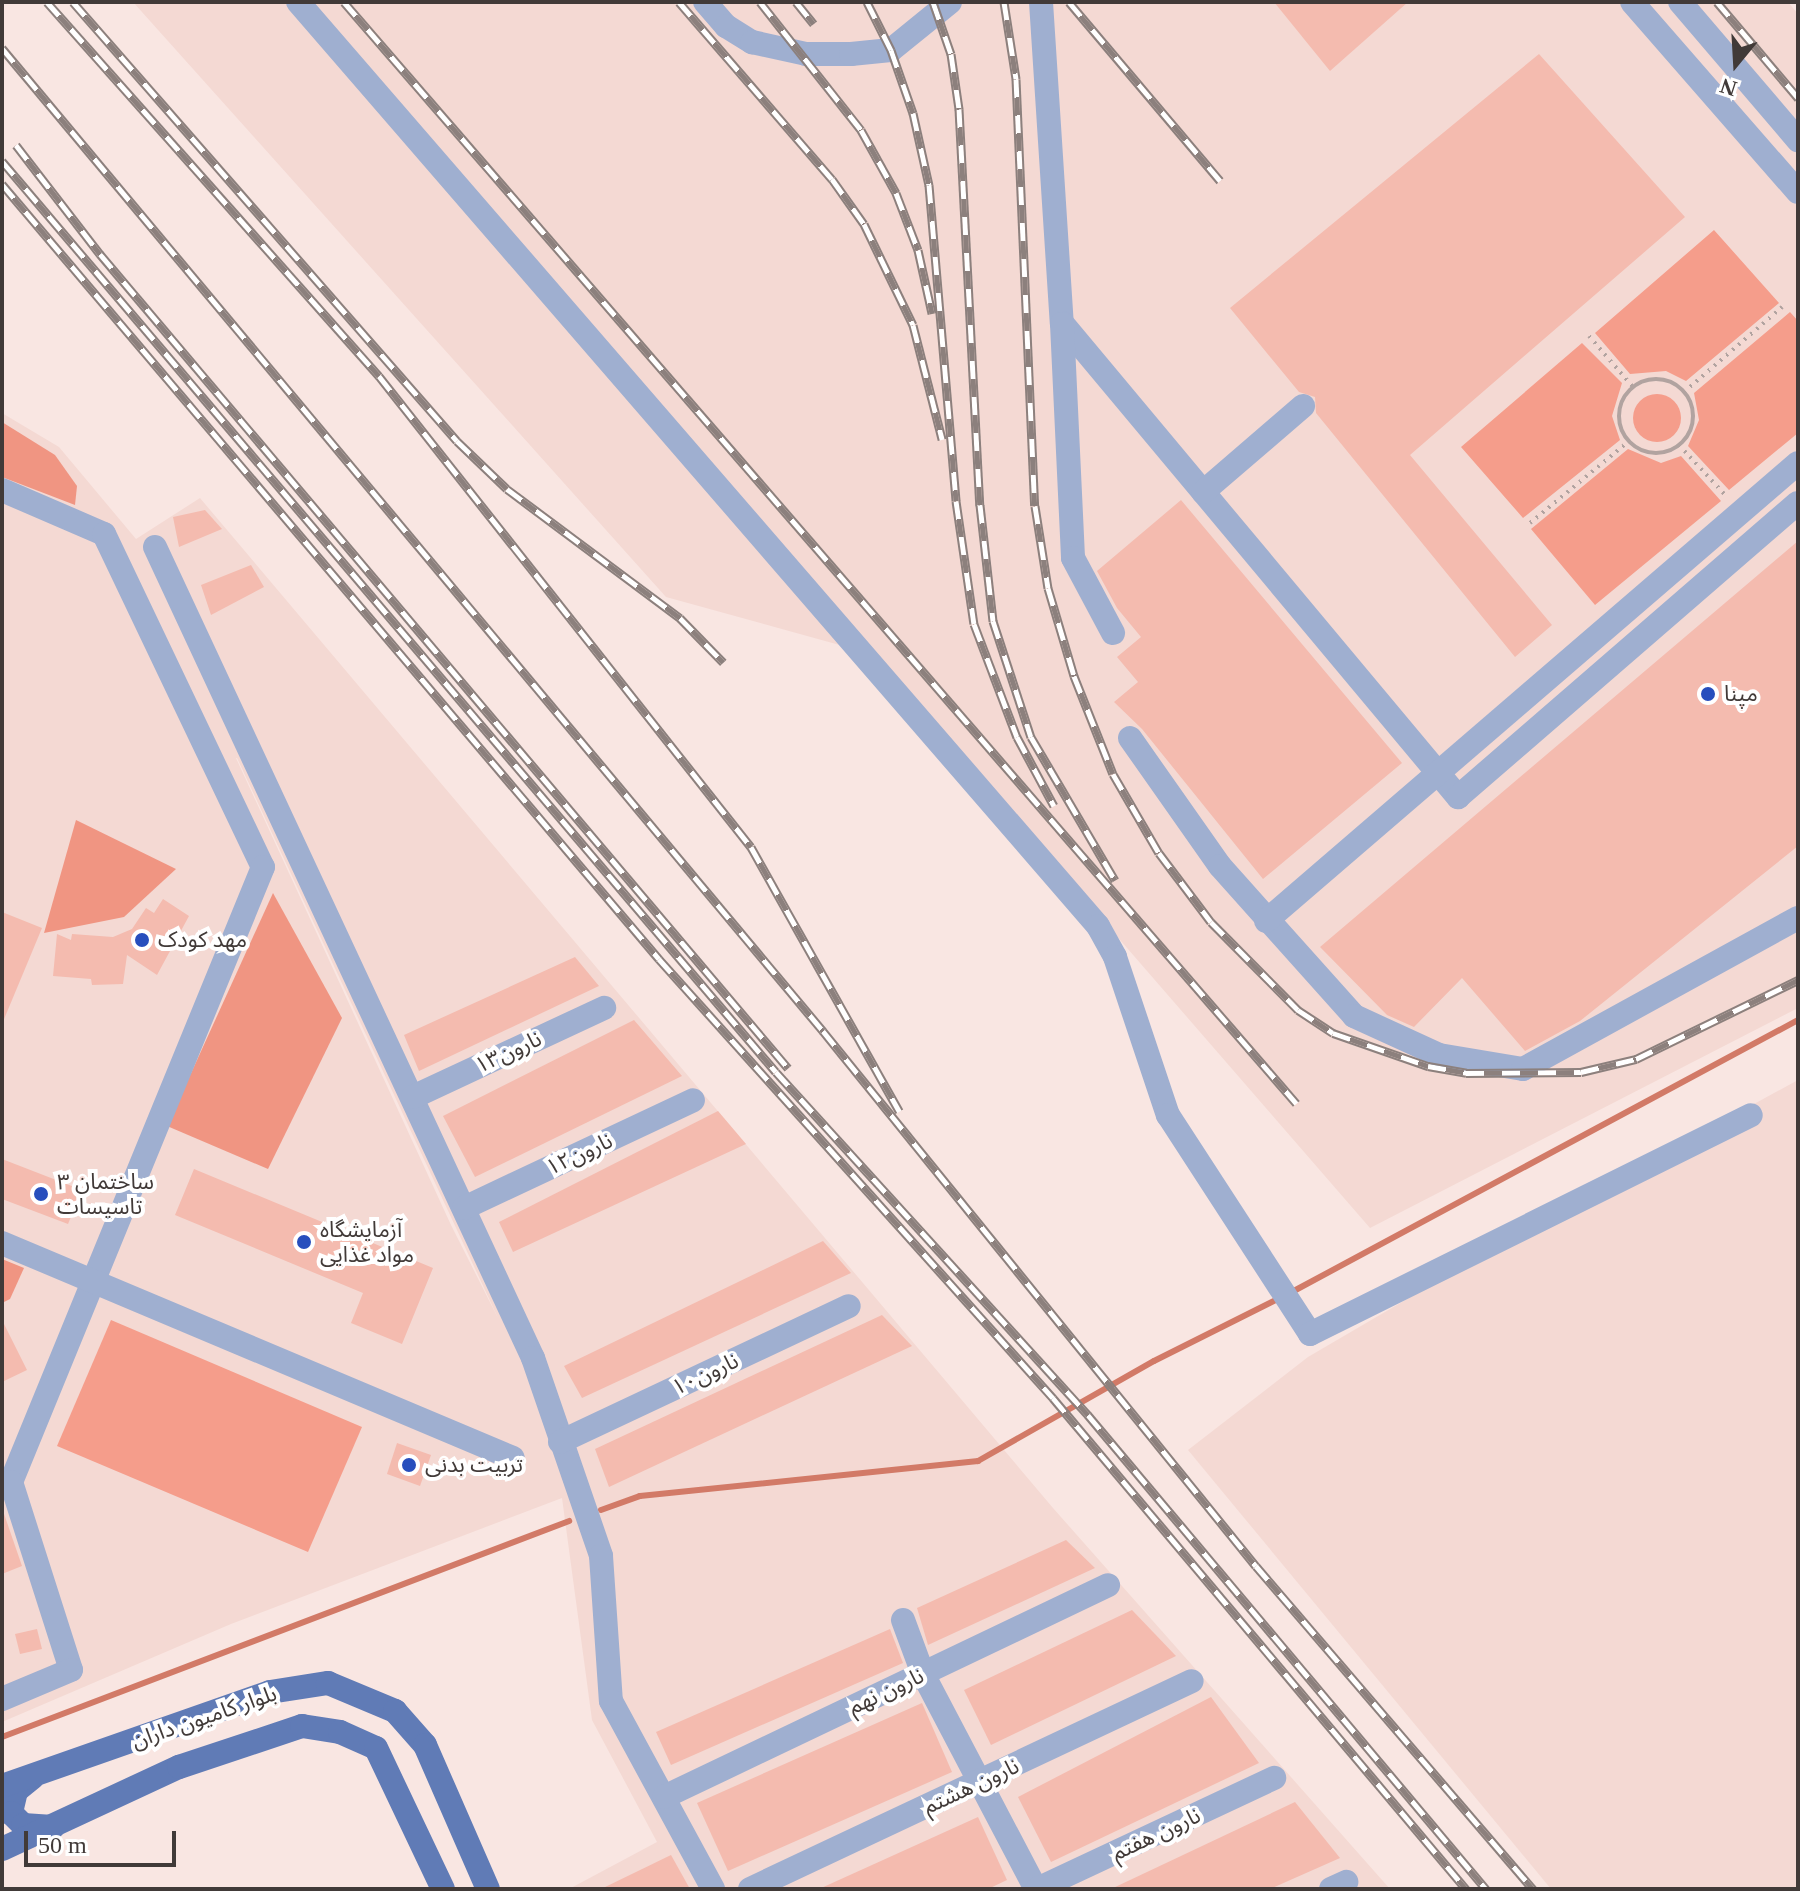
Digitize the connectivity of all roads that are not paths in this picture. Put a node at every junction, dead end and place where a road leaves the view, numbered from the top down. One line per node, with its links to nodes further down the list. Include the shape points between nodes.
1 (298, 2): 25 (street, via 1098,926 1115,957 1168,1115 1310,1334)
2 (705, 2): 3 (street, via 726,26 752,42 806,54 851,54 891,50)
3 (950, 2)
4 (1041, 2): 10 (street)
5 (1632, 2): 8 (street)
6 (1680, 2): 7 (street)
7 (1798, 140): 8 (street)
8 (1772, 162): 9 (street)
9 (1798, 192)
10 (1062, 324): 14 (street); 17 (street, via 1073,558)
11 (1303, 406): 14 (street)
12 (1798, 463): 19 (street)
13 (2, 490): 28 (street, via 104,534 263,867)
14 (1203, 492): 19 (street)
15 (1798, 503): 19 (street, via 1458,797)
16 (155, 547): 23 (street)
17 (1113, 633)
18 (1130, 738): 21 (street, via 1220,866)
19 (1438, 773): 21 (street)
20 (1798, 918): 21 (street, via 1523,1069 1439,1055 1354,1016)
21 (1266, 921)
22 (604, 1008): 23 (street, نارون۱۳)
23 (413, 1097): 26 (street)
24 (693, 1100): 26 (street, نارون۱۲)
25 (1751, 1115)
26 (464, 1208): 30 (street, via 533,1358)
27 (2, 1243): 28 (street)
28 (93, 1281): 31 (street); 36 (street, via 11,1482 71,1670)
29 (849, 1306): 30 (street, نارون۱۰)
30 (560, 1442): 41 (street, via 601,1556 611,1701)
31 (513, 1458)
32 (1108, 1585): 34 (street, نارون نهم)
33 (903, 1620): 34 (street)
34 (923, 1674): 39 (street); 41 (street, نارون نهم)
35 (1192, 1681): 39 (street, نارون هشتم)
36 (2, 1699)
37 (34, 1776): 40 (main road, بلوار کامیون داران); 42 (main road, via 16,1791 11,1813 23,1825); 45 (main road, بلوار کامیون داران, via 270,1692 328,1683 395,1711 425,1745)
38 (1274, 1778): 48 (street, نارون هفتم)
39 (980, 1782): 47 (street, نارون هشتم); 48 (street)
40 (2, 1786)
41 (664, 1797): 46 (street)
42 (59, 1827): 43 (main road, بلوار کامیون داران); 44 (main road, بلوار کامیون داران, via 179,1767 302,1726 340,1732 376,1748)
43 (2, 1849)
44 (443, 1889)
45 (488, 1889)
46 (713, 1889)
47 (750, 1889)
48 (1036, 1889)

